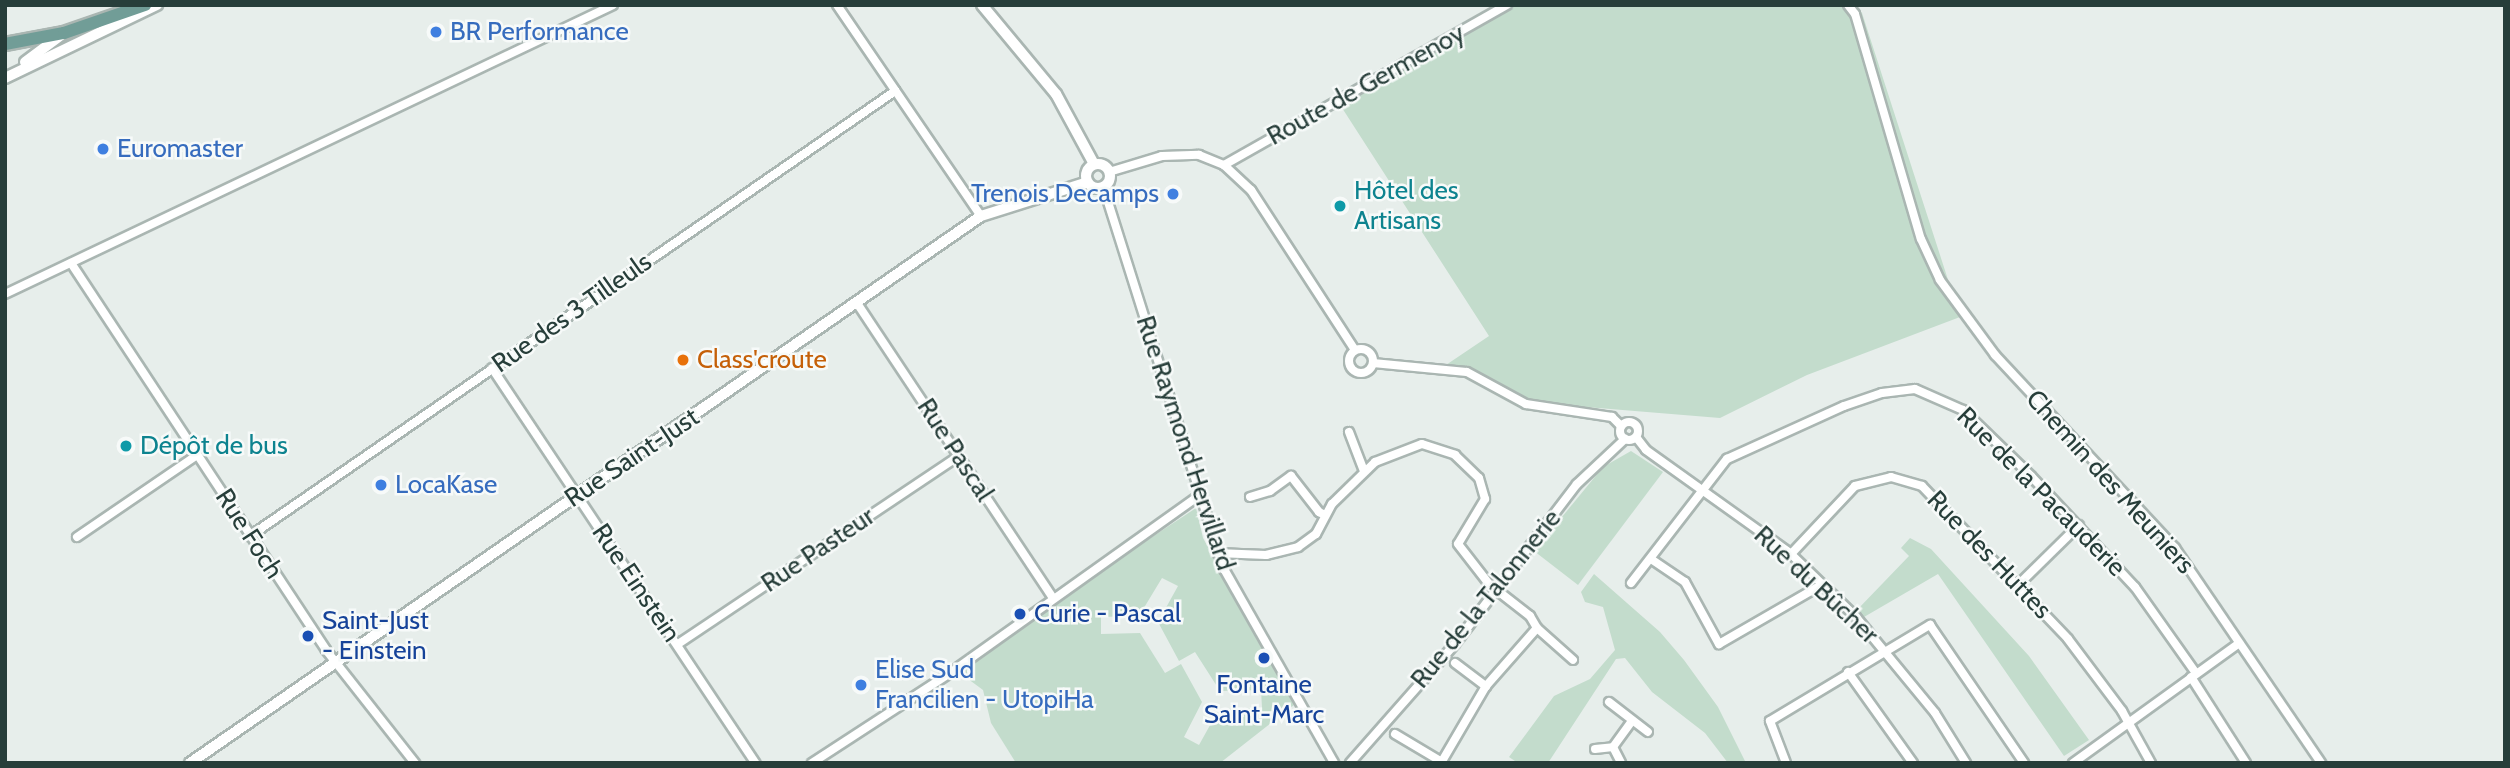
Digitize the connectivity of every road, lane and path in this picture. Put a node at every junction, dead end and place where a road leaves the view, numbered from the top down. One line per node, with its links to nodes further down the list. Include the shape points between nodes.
1 (145, 5): 8 (main road)
2 (157, 5): 10 (main road)
3 (613, 5): 18 (street)
4 (837, 5): 11 (street)
5 (982, 5): 12 (street, via 1056,94)
6 (1507, 5): 13 (street, Route de Germenoy)
7 (1848, 5): 49 (street, Chemin des Meuniers, via 1855,14 1921,239 1940,280 1994,355 2175,548)
8 (64, 33): 9 (main road); 10 (main road, via 41,54)
9 (5, 44)
10 (5, 75)
11 (895, 91): 17 (street); 23 (street, Rue des 3 Tilleuls)
12 (1094, 164): 14 (street, via 1102,164); 15 (street, via 1087,172)
13 (1224, 165): 14 (street, via 1199,155 1162,156); 21 (street, via 1251,190)
14 (1109, 172): 16 (street)
15 (1088, 181): 16 (street); 17 (street, Rue Saint-Just)
16 (1104, 186): 33 (street, Rue Raymond Hervillard)
17 (981, 216): 20 (street, Rue Saint-Just)
18 (71, 263): 19 (street); 28 (street, Rue Foch)
19 (5, 294)
20 (857, 303): 29 (street, Rue Pascal); 32 (street, Rue Saint-Just)
21 (1356, 350): 22 (street, via 1368,351); 22 (street, via 1349,361 1353,369 1364,372)
22 (1373, 363): 24 (street, via 1468,372 1526,404 1612,417)
23 (492, 368): 32 (street, Rue Einstein); 37 (street, Rue des 3 Tilleuls)
24 (1621, 426): 26 (street, Rue du Bûcher, via 1634,423); 27 (street)
25 (1349, 432): 30 (street)
26 (1636, 437): 27 (street); 31 (street, Rue du Bûcher, via 1646,450)
27 (1625, 439): 45 (street, Rue de la Talonnerie, via 1577,484)
28 (197, 455): 37 (street, Rue Foch); 38 (street)
29 (959, 456): 46 (street, Rue Pascal); 48 (street, Rue Pasteur)
30 (1364, 471): 35 (street); 45 (street, via 1385,457 1422,444 1455,455 1479,478 1485,499 1458,544)
31 (1700, 488): 36 (street, Rue de la Pacauderie, via 1727,459 1780,433 1882,393 1915,389 1963,410); 40 (street, Rue du Bûcher); 41 (street, Rue de la Pacauderie)
32 (577, 495): 48 (street, Rue Einstein); 52 (street, Rue Saint-Just)
33 (1198, 496): 39 (street, Rue Raymond Hervillard); 46 (street)
34 (1250, 497): 35 (street, via 1270,491 1291,475)
35 (1325, 514): 39 (street, via 1316,534 1298,547 1266,555)
36 (2079, 525): 44 (street); 55 (street, Rue de la Pacauderie, via 2135,587)
37 (250, 536): 52 (street, Rue Foch)
38 (77, 537)
39 (1217, 553): 69 (street, Rue Raymond Hervillard, via 1241,604)
40 (1791, 554): 43 (street, Rue du Bûcher); 44 (street, Rue des Huttes, via 1843,494 1872,479 1891,477 1909,480 1937,497)
41 (1651, 559): 42 (street, Rue de la Pacauderie); 43 (street, via 1685,582 1719,644)
42 (1631, 583)
43 (1823, 584): 50 (street, Rue du Bûcher)
44 (2020, 584): 59 (street, Rue des Huttes, via 2068,639)
45 (1496, 588): 47 (street, via 1530,616); 70 (street, Rue de la Talonnerie, via 1455,644)
46 (1053, 598): 68 (street)
47 (1537, 628): 51 (street); 56 (street)
48 (678, 644): 67 (street, Rue Einstein)
49 (2238, 644): 55 (street); 79 (street, Chemin des Meuniers)
50 (1886, 650): 54 (street); 74 (street, Rue du Bûcher, via 1935,713); 75 (street, via 1930,625)
51 (1573, 660)
52 (335, 663): 65 (street, Rue Saint-Just); 66 (street, Rue Foch)
53 (1455, 663): 56 (street)
54 (1848, 672): 72 (street, via 1770,720); 73 (street)
55 (2194, 675): 59 (street); 78 (street, Rue de la Pacauderie)
56 (1486, 685): 64 (street)
57 (1609, 702): 58 (street)
58 (1633, 721): 60 (street); 62 (street)
59 (2127, 722): 76 (street); 77 (street, Rue des Huttes)
60 (1648, 732)
61 (1395, 734): 64 (street)
62 (1613, 747): 63 (street); 71 (street)
63 (1595, 749)
64 (1442, 762)
65 (190, 763)
66 (415, 763)
67 (755, 763)
68 (812, 763)
69 (1334, 763)
70 (1350, 763)
71 (1621, 763)
72 (1786, 763)
73 (1913, 763)
74 (1966, 763)
75 (2024, 763)
76 (2070, 763)
77 (2151, 763)
78 (2246, 763)
79 (2321, 763)

